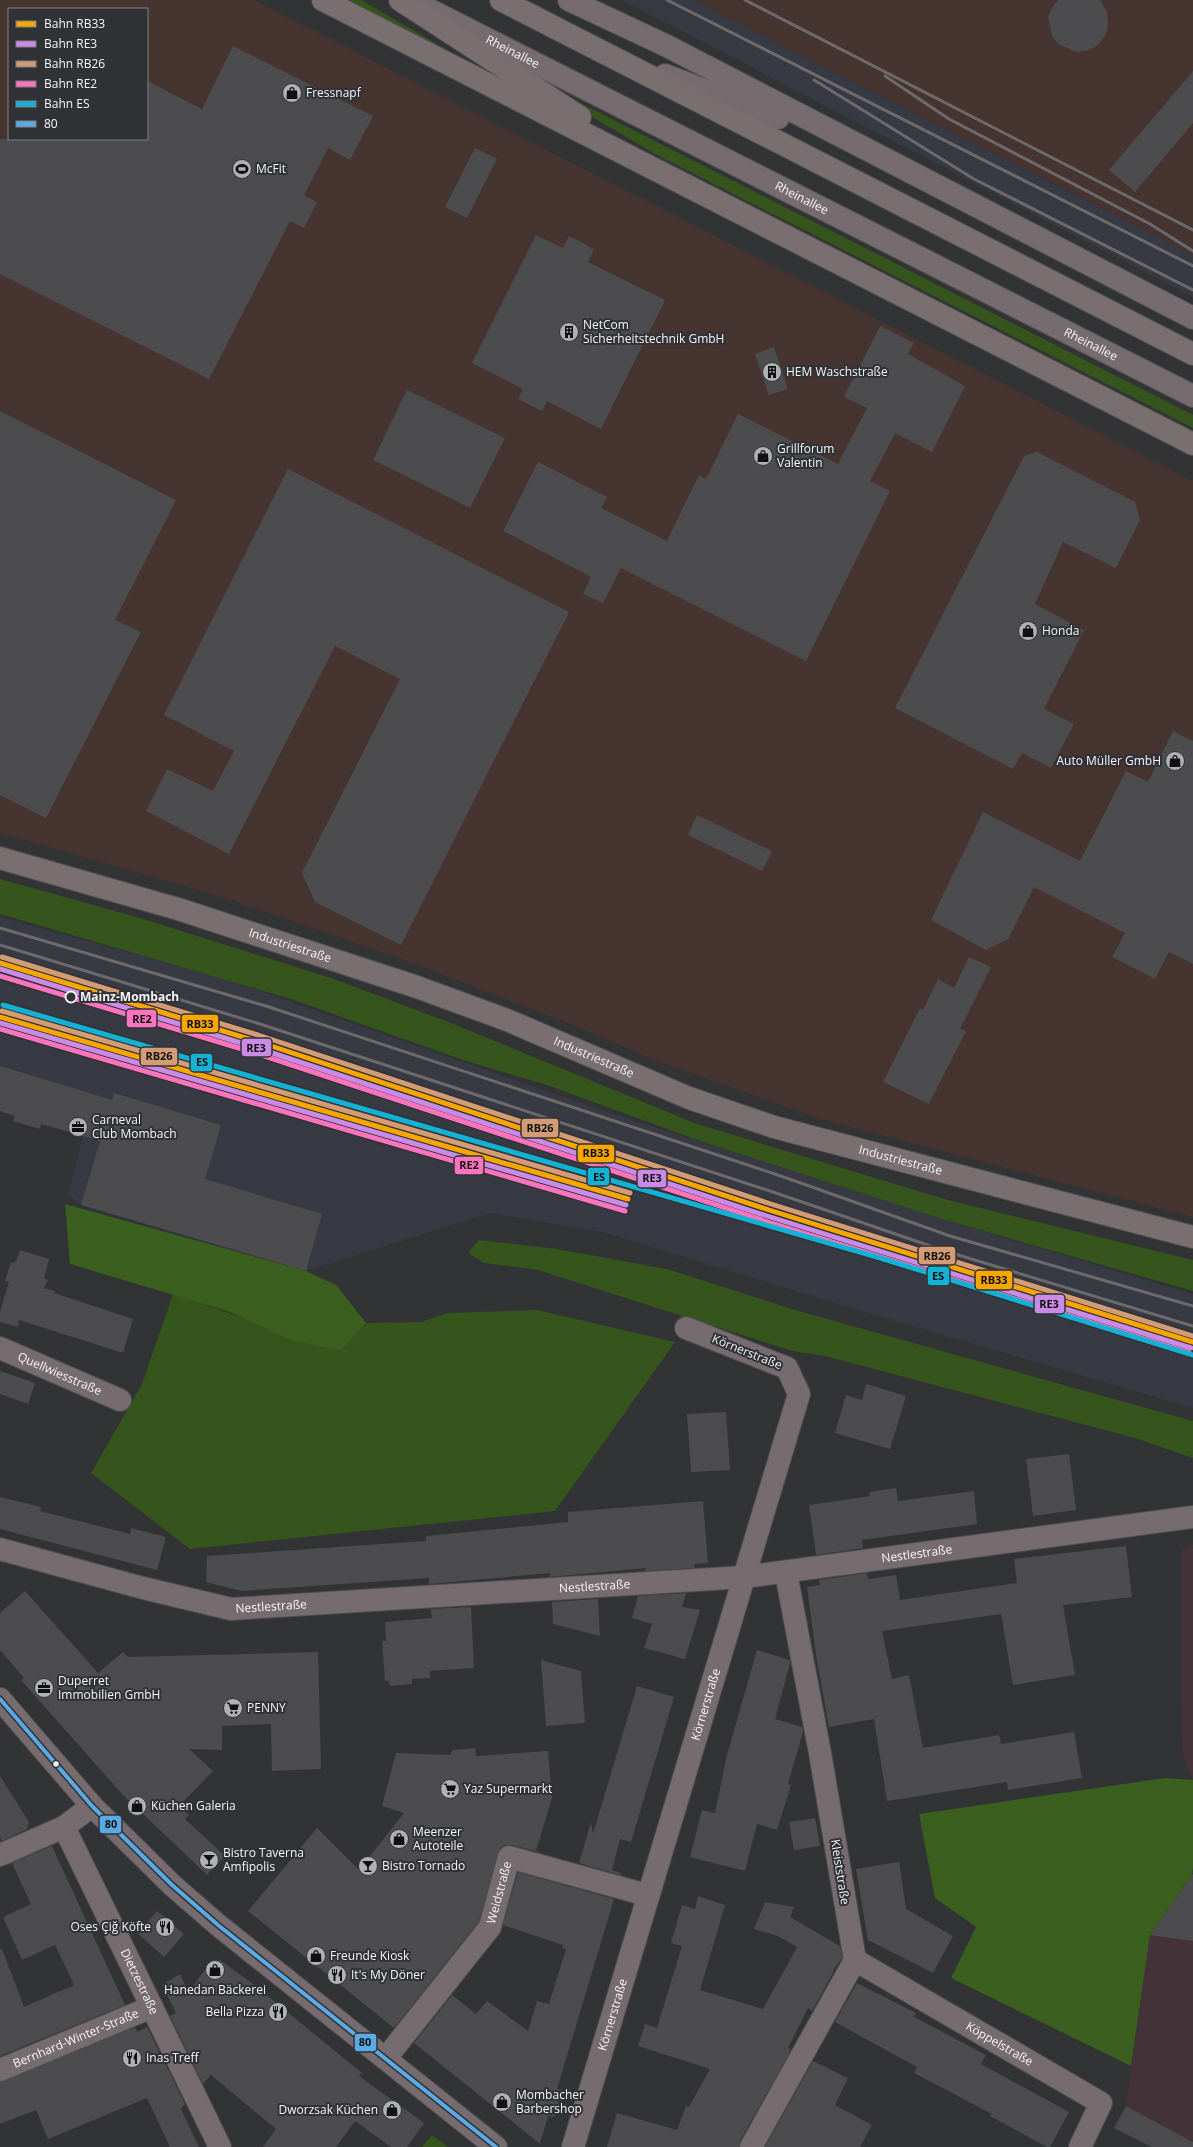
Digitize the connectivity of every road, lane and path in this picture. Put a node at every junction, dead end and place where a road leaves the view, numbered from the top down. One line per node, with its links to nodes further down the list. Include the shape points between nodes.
1 (323, 0): 8 (street, Rheinallee)
2 (400, 0): 8 (street, Rheinallee, via 598,129)
3 (411, 0): 11 (street, Rheinallee)
4 (501, 0): 6 (street)
5 (569, 0): 7 (street, via 665,45)
6 (598, 50): 7 (street); 10 (street)
7 (871, 153): 9 (street)
8 (726, 206): 12 (street, Rheinallee)
9 (1193, 318)
10 (1193, 354)
11 (1193, 396)
12 (1193, 444)
13 (0, 858): 14 (street, Industriestraße, via 178,909 417,987 507,1020 689,1098 774,1127)
14 (1193, 1237)
15 (686, 1328): 21 (street, Körnerstraße, via 786,1368 799,1394)
16 (0, 1348): 17 (street, Quellwiesstraße)
17 (120, 1400)
18 (1193, 1517): 20 (street, Nestlestraße)
19 (0, 1549): 21 (street, Nestlestraße, via 231,1609)
20 (786, 1573): 21 (street, Nestlestraße); 27 (street, Kleiststraße, via 820,1753)
21 (744, 1577): 26 (street, Körnerstraße)
22 (0, 1699): 23 (street)
23 (92, 1806): 24 (street); 29 (street, via 172,1885 218,1925)
24 (64, 1828): 25 (street); 28 (street, Dietzestraße)
25 (0, 1855)
26 (647, 1894): 29 (street, Weidstraße, via 509,1857 490,1927); 33 (street, Körnerstraße)
27 (854, 1960): 34 (street); 35 (street, Köppelstraße, via 1101,2103)
28 (152, 2007): 30 (street, Bernhard-Winter-Straße); 31 (street, Dietzestraße)
29 (386, 2058): 32 (street)
30 (0, 2070)
31 (220, 2147)
32 (496, 2147)
33 (573, 2147)
34 (751, 2147)
35 (1080, 2147)

